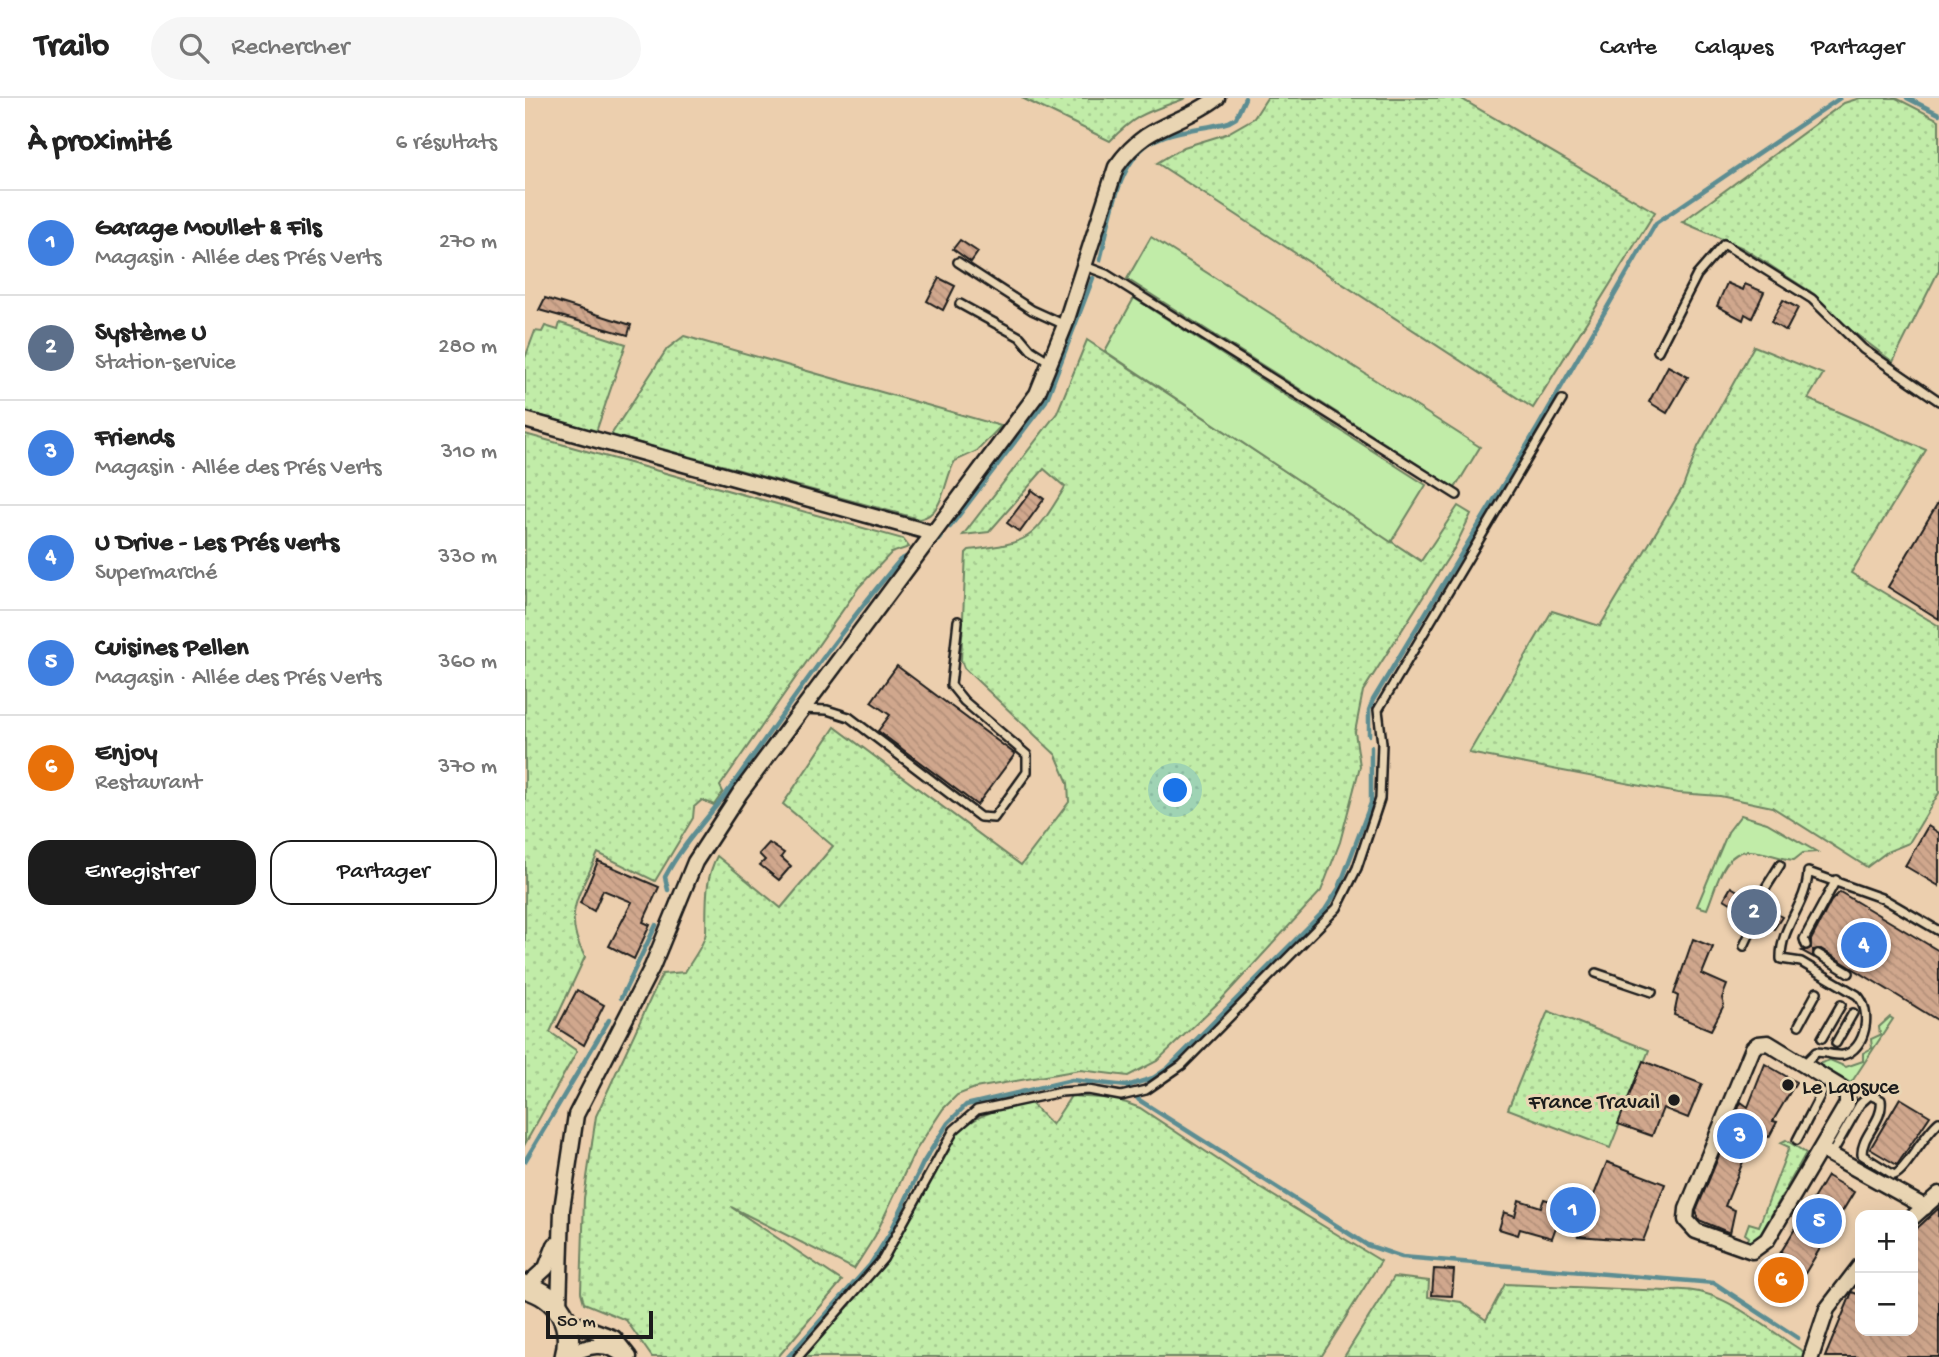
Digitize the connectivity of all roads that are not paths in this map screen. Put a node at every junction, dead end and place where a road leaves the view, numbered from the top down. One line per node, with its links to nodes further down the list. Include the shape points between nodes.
1 (1217, 98): 3 (street, via 1153,129 1128,149 1108,187)
2 (958, 262): 5 (lane, via 1032,310)
3 (1085, 265): 5 (street); 11 (lane)
4 (960, 304): 7 (lane, via 1020,337)
5 (1065, 325): 7 (street)
6 (1658, 351): 9 (lane, via 1697,275 1724,244 1812,299 1863,349)
7 (1050, 362): 12 (street, via 1037,394)
8 (1562, 400): 44 (lane, via 1378,710 1380,799 1357,868 1337,908 1182,1065 1146,1090 1121,1096 1088,1090 1061,1092 977,1110 954,1130 883,1259)
9 (1939, 401)
10 (525, 420): 12 (street)
11 (1457, 495)
12 (932, 533): 14 (street)
13 (958, 621): 14 (lane, via 951,685 1022,749 1028,761 1027,772 994,818 980,817 849,717)
14 (802, 709): 37 (street, via 695,862 652,967 576,1115)
15 (1780, 865): 19 (lane, via 1752,908 1751,933)
16 (1836, 880): 17 (lane, via 1884,899); 18 (lane); 30 (lane, via 1808,872 1808,890 1780,942 1781,958 1801,962 1857,995 1867,1014 1865,1030 1844,1055 1816,1052)
17 (1939, 931)
18 (1805, 945)
19 (1744, 946)
20 (1818, 954): 22 (lane)
21 (1596, 973): 23 (lane)
22 (1849, 973)
23 (1653, 992)
24 (1817, 992): 27 (lane)
25 (1841, 1005): 28 (lane)
26 (1853, 1013): 29 (lane)
27 (1799, 1024)
28 (1822, 1038)
29 (1836, 1043)
30 (1803, 1065): 34 (street, via 1847,1096); 34 (street, via 1769,1043 1752,1048 1686,1220 1696,1230 1736,1247 1760,1248)
31 (1822, 1092): 33 (lane)
32 (1939, 1122): 34 (lane, via 1894,1175 1862,1155 1882,1110 1881,1100 1870,1095)
33 (1797, 1140)
34 (1826, 1153): 36 (street)
35 (1939, 1194): 36 (street)
36 (1925, 1207): 38 (street)
37 (562, 1209): 40 (street, via 550,1262); 41 (street)
38 (1918, 1213)
39 (1855, 1273): 45 (street, via 1827,1309)
40 (525, 1287): 41 (main road, via 538,1291)
41 (563, 1314): 42 (main road, via 569,1332); 43 (street, via 614,1338)
42 (566, 1357): 43 (street, via 599,1345)
43 (627, 1357)
44 (798, 1357)
45 (1811, 1357)

